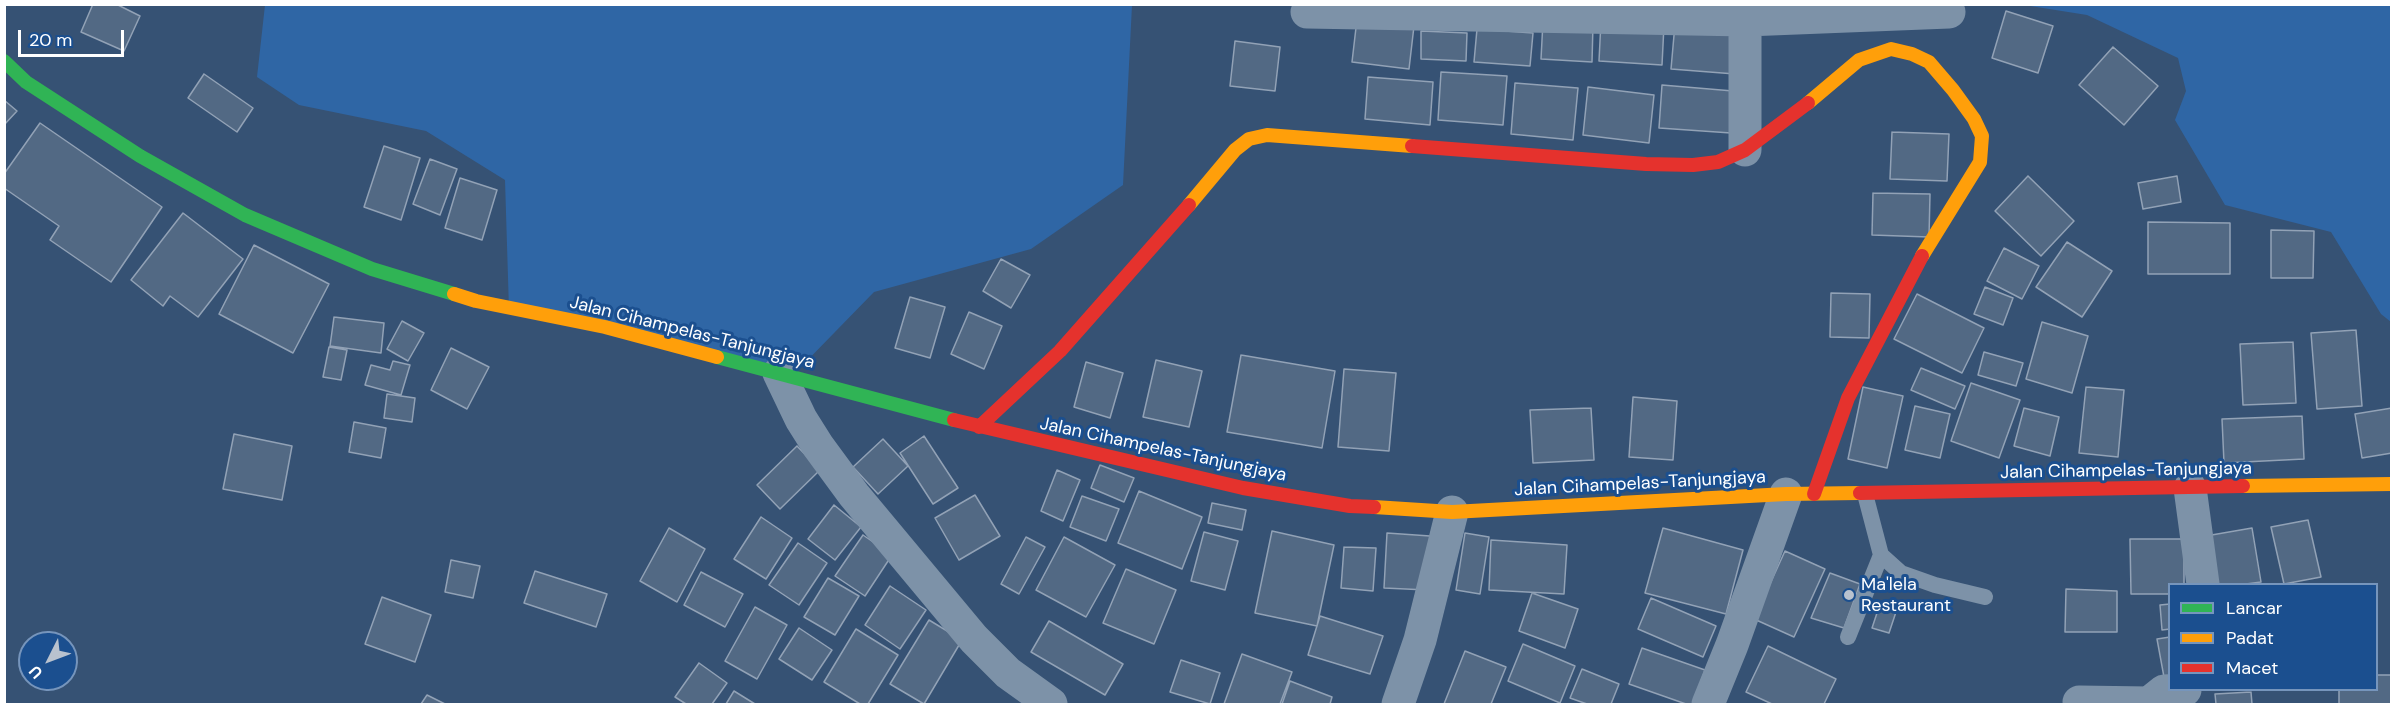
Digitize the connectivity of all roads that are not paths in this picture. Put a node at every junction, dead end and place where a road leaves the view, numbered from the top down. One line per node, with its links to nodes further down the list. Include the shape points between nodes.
1 (1307, 12): 2 (street)
2 (1745, 12): 3 (street); 5 (street)
3 (1949, 12)
4 (4, 61): 6 (main road, Jalan Cihampelas-Tanjungjaya, via 26,82 149,161 245,215 372,269 476,301 605,327)
5 (1745, 150): 7 (main road, via 1718,162 1647,164 1267,135 1249,139 1235,150 1060,351); 10 (main road, via 1859,60 1891,49 1929,62 1974,119 1982,136 1980,162 1913,270 1848,398 1827,453)
6 (779, 373): 7 (main road, Jalan Cihampelas-Tanjungjaya); 19 (street, via 806,428 854,495 974,639 1008,674)
7 (979, 427): 12 (main road, Jalan Cihampelas-Tanjungjaya, via 1243,488 1350,506)
8 (2391, 484): 9 (main road, Jalan Cihampelas-Tanjungjaya)
9 (2190, 488): 11 (main road, Jalan Cihampelas-Tanjungjaya); 14 (street)
10 (1800, 494): 11 (main road, Jalan Cihampelas-Tanjungjaya); 12 (main road, Jalan Cihampelas-Tanjungjaya); 21 (street)
11 (1866, 494): 13 (lane)
12 (1452, 512): 20 (street, via 1420,640)
13 (1881, 555): 15 (lane, via 1901,573); 16 (lane)
14 (2203, 583)
15 (1985, 597)
16 (1848, 637)
17 (2168, 690): 18 (street, via 2149,703)
18 (2079, 702)
19 (1051, 705)
20 (1398, 705)
21 (1708, 705)

